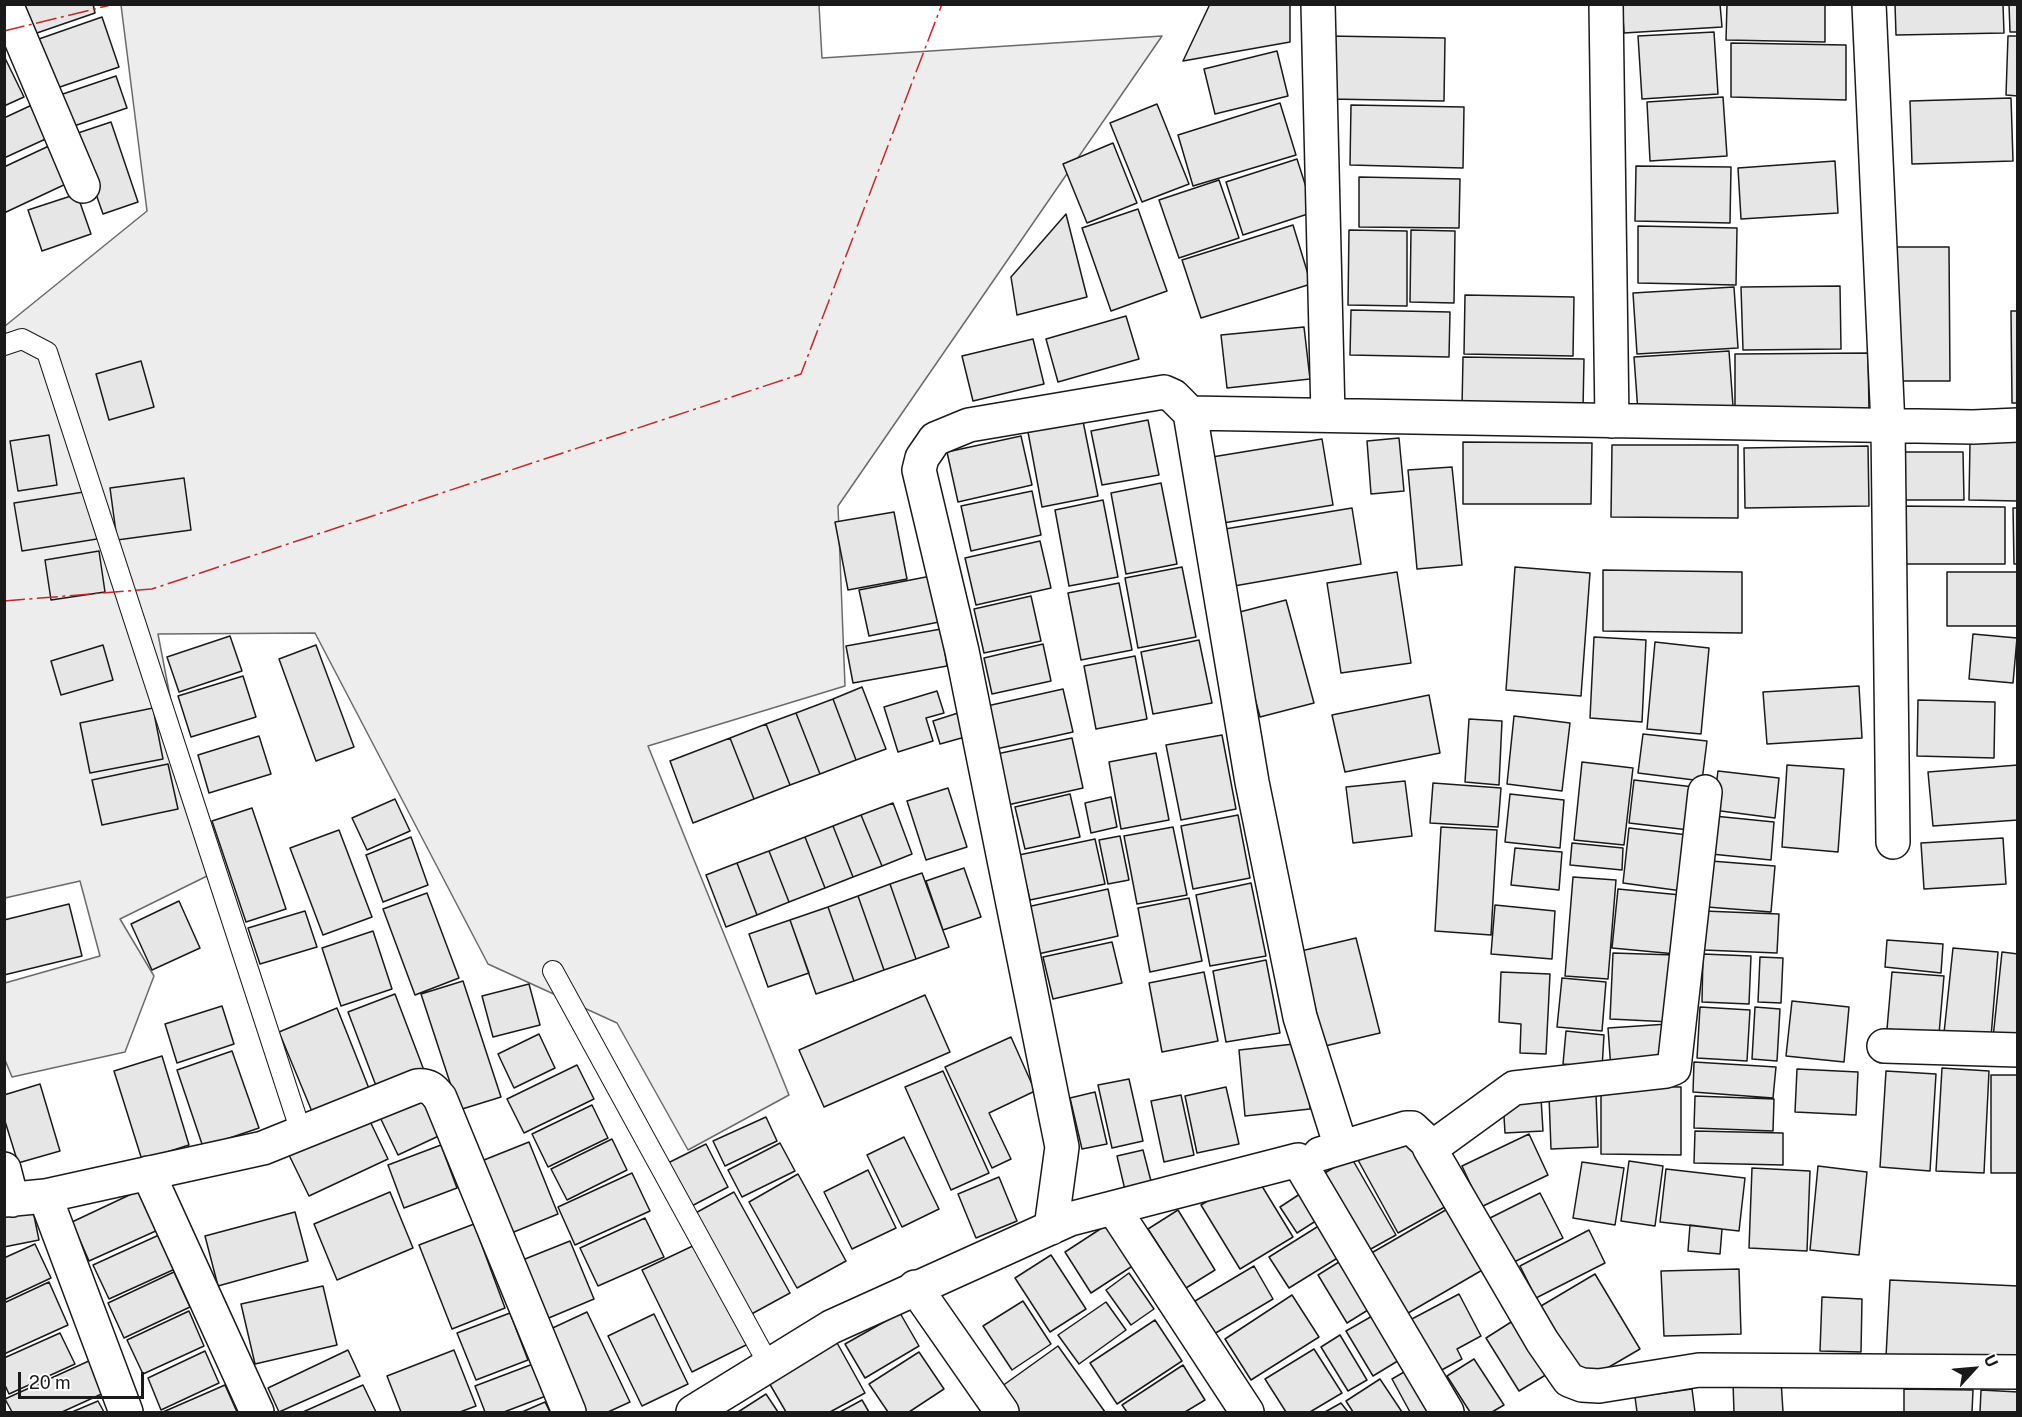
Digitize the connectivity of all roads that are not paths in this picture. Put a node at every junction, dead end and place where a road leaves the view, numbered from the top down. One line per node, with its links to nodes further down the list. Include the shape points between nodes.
1 (6, 4): 5 (street)
2 (1318, 4): 8 (street)
3 (1606, 4): 9 (street)
4 (1869, 4): 11 (street)
5 (83, 186)
6 (4, 345): 17 (lane, via 22,339 47,352)
7 (1190, 412): 8 (street); 18 (street, via 1266,853 1300,1017); 25 (street, via 1164,392 969,425 935,439 919,470 963,651 1062,1147)
8 (1328, 415): 9 (street)
9 (1612, 421): 11 (street)
10 (2018, 425): 11 (street)
11 (1888, 426): 13 (street)
12 (1705, 792): 19 (street, via 1674,1068 1514,1088)
13 (1893, 842)
14 (553, 971): 27 (lane)
15 (1884, 1046): 16 (street)
16 (2018, 1050)
17 (301, 1132): 21 (street, via 263,1148); 32 (street, via 417,1086 433,1089)
18 (1341, 1147): 19 (street, via 1412,1128); 20 (street)
19 (1430, 1149): 28 (street, via 1542,1341 1569,1380 1582,1385 1599,1386 1699,1370)
20 (1298, 1160): 24 (street); 35 (street)
21 (148, 1173): 23 (street); 31 (street)
22 (7, 1190): 23 (street)
23 (45, 1196): 30 (street)
24 (1114, 1209): 25 (street, via 1070,1219); 34 (street)
25 (1051, 1228): 26 (street)
26 (915, 1287): 27 (street, via 831,1327); 33 (street)
27 (769, 1365): 29 (street)
28 (2018, 1372)
29 (695, 1412)
30 (126, 1413)
31 (257, 1413)
32 (569, 1413)
33 (1002, 1413)
34 (1247, 1413)
35 (1447, 1413)

